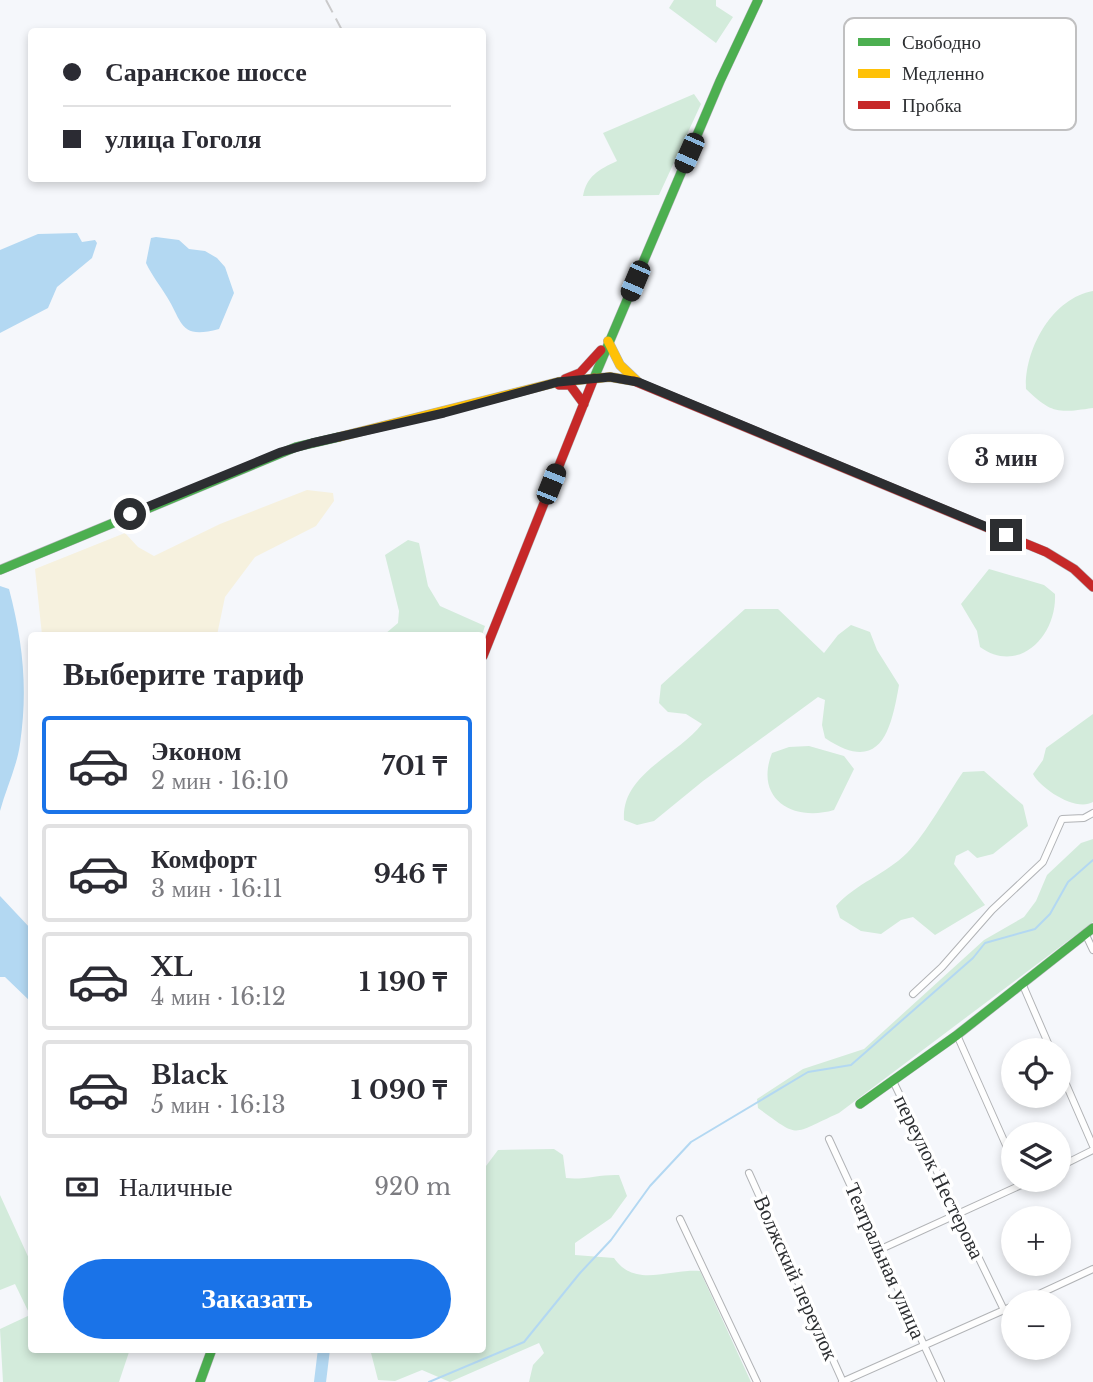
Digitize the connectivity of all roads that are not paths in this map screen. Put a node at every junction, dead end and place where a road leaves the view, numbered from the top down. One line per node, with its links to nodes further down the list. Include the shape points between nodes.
1 (758, 0): 2 (main road)
2 (608, 341): 3 (main road); 4 (main road, via 580,373); 5 (main road, via 620,365)
3 (594, 378): 4 (main road); 5 (main road); 7 (main road)
4 (558, 382): 6 (main road)
5 (638, 382): 9 (main road, via 1046,552)
6 (544, 386): 7 (main road, via 570,385); 8 (main road, via 281,452)
7 (584, 404): 10 (main road)
8 (0, 570)
9 (1093, 587)
10 (486, 649)
11 (1093, 813): 15 (street, via 1062,819 1043,862)
12 (1089, 930): 13 (street); 14 (main road)
13 (1093, 950)
14 (1021, 983): 16 (main road); 17 (street)
15 (913, 994)
16 (957, 1035): 18 (main road); 21 (street)
17 (1046, 1038)
18 (893, 1081): 20 (main road); 27 (street, переулок Нестерова)
19 (1071, 1096): 23 (street)
20 (860, 1104)
21 (1001, 1134)
22 (829, 1139): 29 (street, Театральная улица)
23 (1093, 1148): 24 (street)
24 (1071, 1160)
25 (749, 1173): 38 (street, Волжский переулок)
26 (1003, 1192): 27 (street)
27 (956, 1215): 29 (street); 32 (street, переулок Нестерова)
28 (680, 1219): 37 (street)
29 (881, 1249): 34 (street, Театральная улица)
30 (1093, 1269): 31 (street)
31 (1048, 1290)
32 (1001, 1305)
33 (1001, 1312): 34 (street)
34 (923, 1345): 38 (street); 39 (street, Театральная улица)
35 (211, 1353): 36 (main road)
36 (200, 1382)
37 (757, 1382)
38 (842, 1382)
39 (941, 1382)

